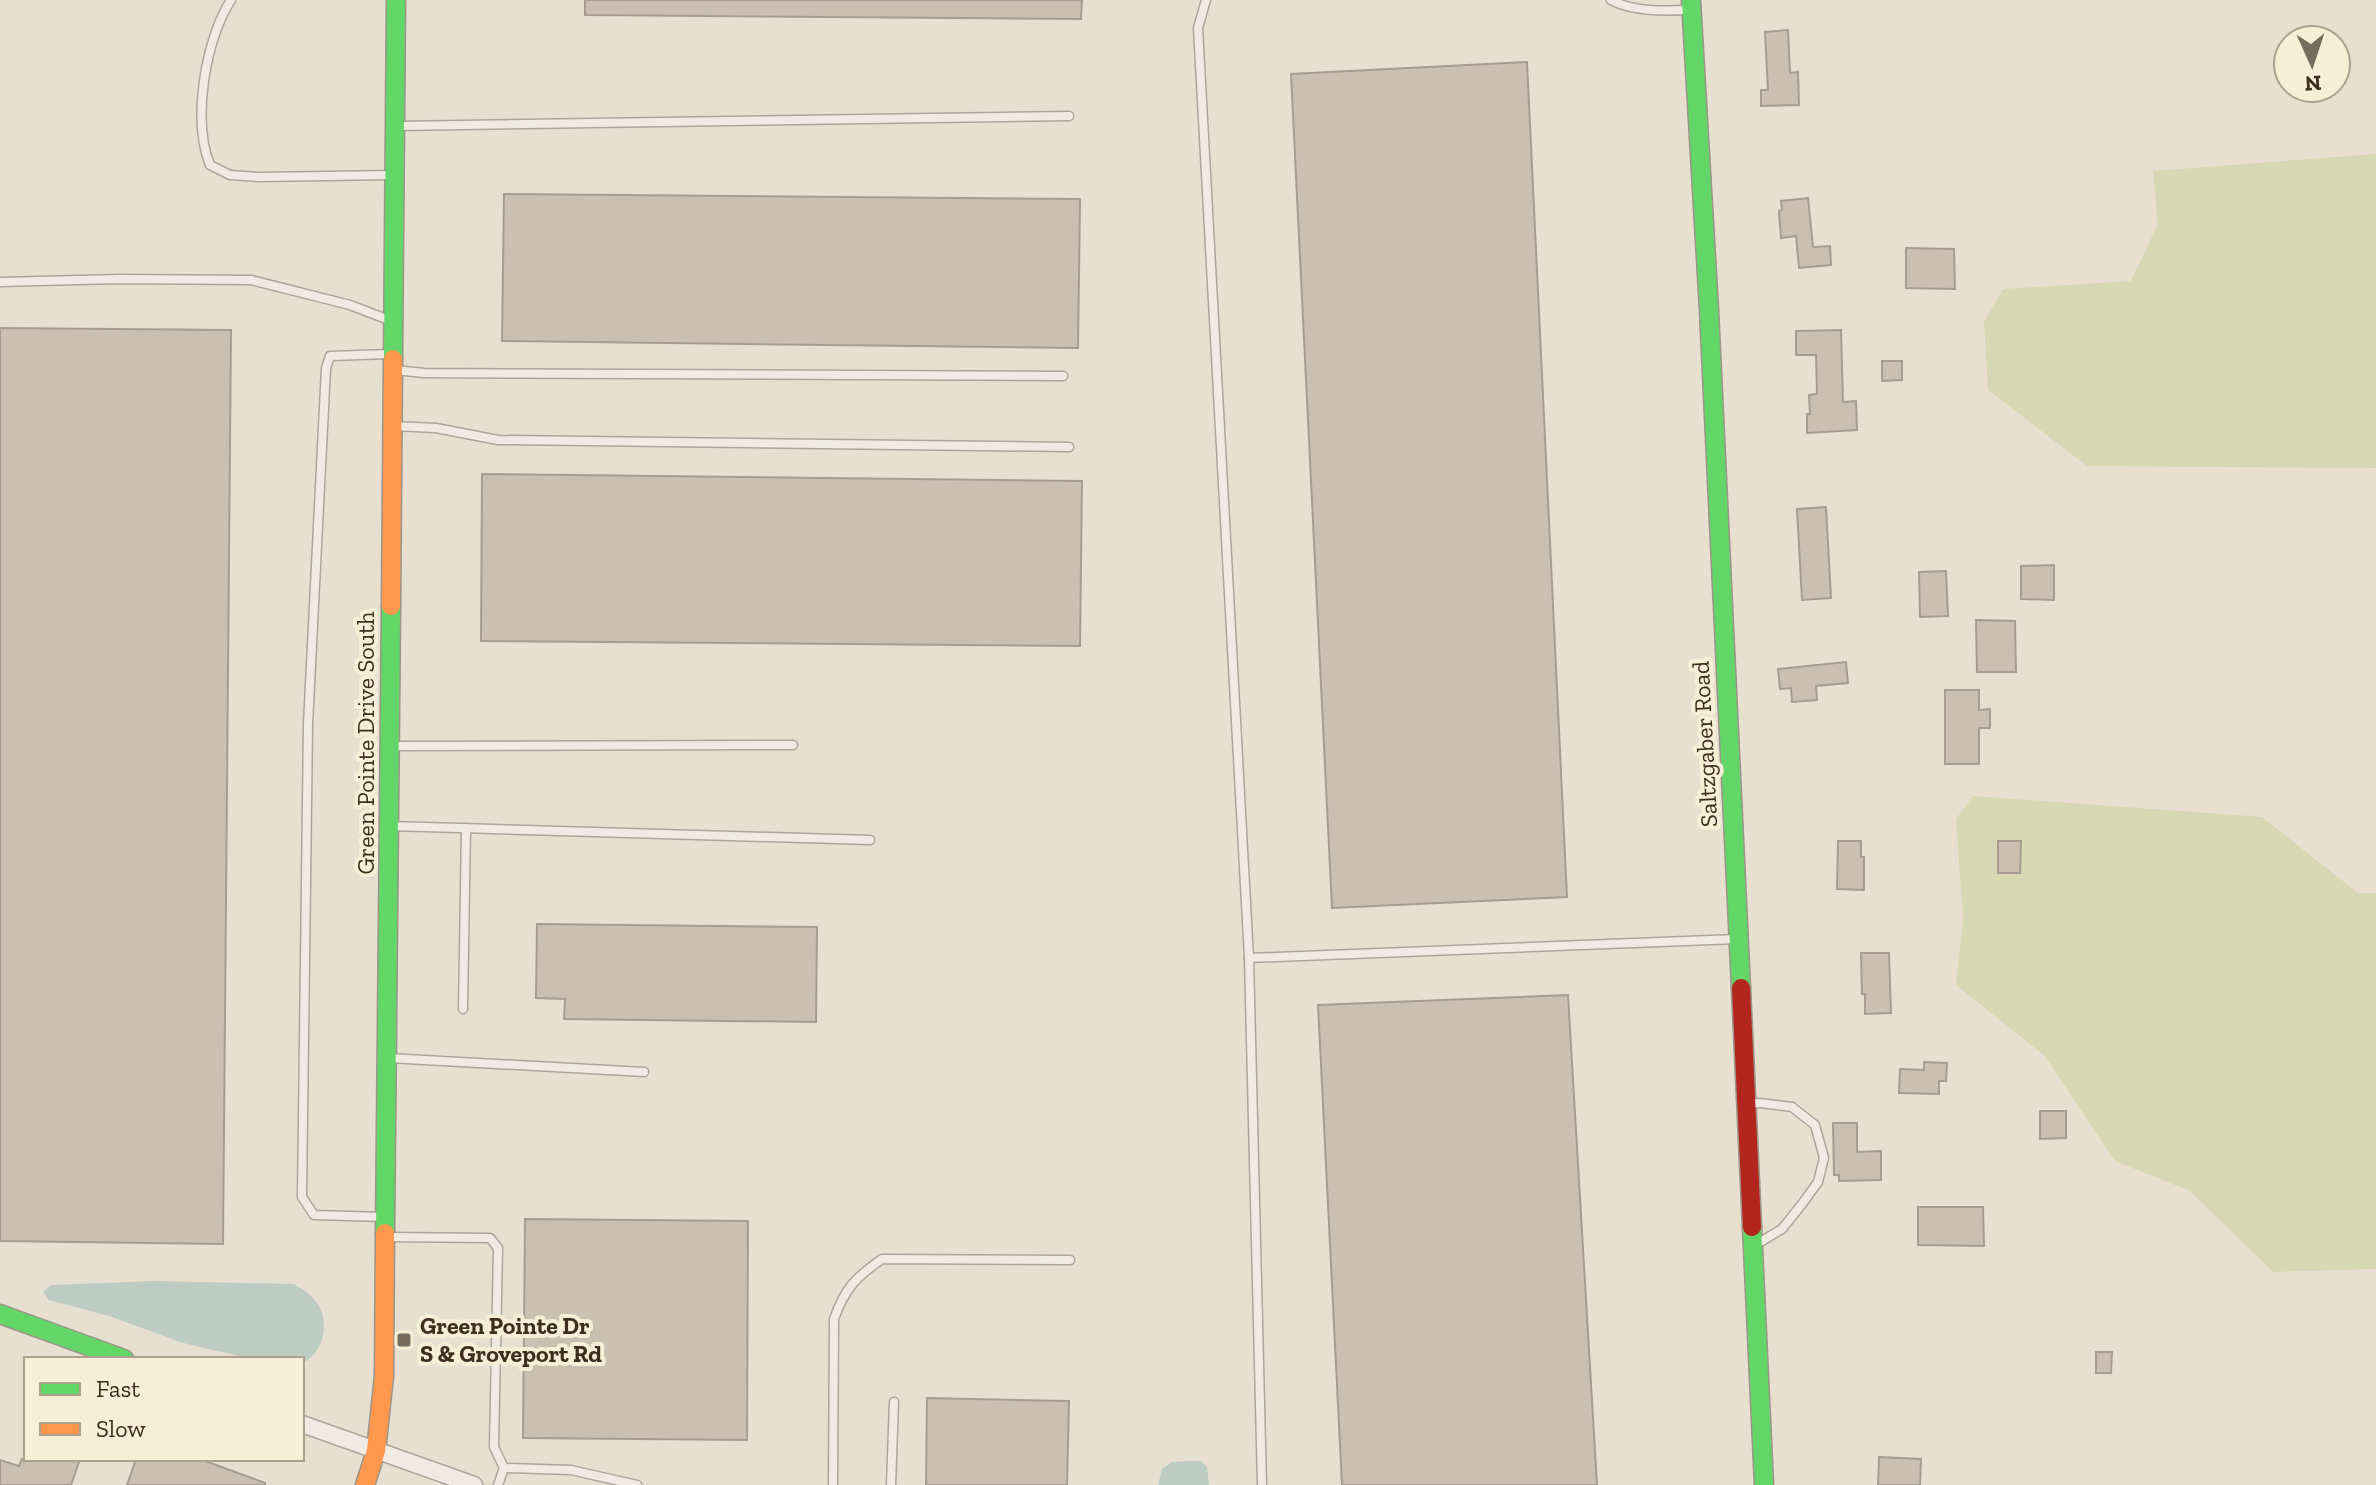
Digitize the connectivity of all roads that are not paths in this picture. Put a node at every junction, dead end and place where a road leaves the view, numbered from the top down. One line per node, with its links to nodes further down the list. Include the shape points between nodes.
1 (231, 0): 8 (lane, via 211,49 201,98 210,165 230,175 259,177)
2 (396, 0): 7 (street, Green Pointe Drive South)
3 (1206, 0): 21 (lane, via 1198,28)
4 (1611, 0): 5 (lane, via 1660,11)
5 (1691, 5): 20 (street, Saltzgaber Road)
6 (1069, 116): 7 (lane)
7 (395, 126): 8 (street, Green Pointe Drive South)
8 (395, 175): 10 (street, Green Pointe Drive South)
9 (0, 282): 10 (lane, via 251,280)
10 (393, 321): 11 (street, Green Pointe Drive South)
11 (393, 362): 12 (lane, via 424,373); 13 (street, Green Pointe Drive South); 26 (lane, via 330,356 326,368 308,724 302,1197 314,1215)
12 (1063, 376)
13 (392, 425): 14 (lane, via 498,440); 16 (street, Green Pointe Drive South)
14 (1069, 447)
15 (793, 745): 16 (lane)
16 (390, 746): 17 (street, Green Pointe Drive South)
17 (389, 826): 18 (lane); 23 (street, Green Pointe Drive South)
18 (466, 828): 19 (lane); 22 (lane)
19 (870, 840)
20 (1738, 939): 21 (lane); 25 (street, Saltzgaber Road)
21 (1249, 958): 42 (lane)
22 (463, 1009)
23 (387, 1058): 24 (lane); 26 (street, Green Pointe Drive South)
24 (644, 1072)
25 (1746, 1104): 28 (street, Saltzgaber Road); 28 (lane, via 1792,1107 1815,1125 1824,1158 1818,1182 1782,1229)
26 (386, 1217): 27 (street, Green Pointe Drive South)
27 (386, 1237): 34 (street, Green Pointe Drive South, via 384,1376); 35 (lane, via 490,1238 498,1248 494,1447)
28 (1753, 1246): 43 (street, Saltzgaber Road)
29 (1070, 1260): 40 (lane, via 882,1259 857,1277 834,1319)
30 (0, 1314): 31 (street)
31 (118, 1357)
32 (894, 1402): 41 (lane)
33 (304, 1425): 34 (street)
34 (376, 1451): 36 (street, Green Pointe Drive South); 37 (street)
35 (504, 1468): 38 (lane); 39 (lane, via 571,1470)
36 (365, 1485)
37 (474, 1485)
38 (498, 1485)
39 (637, 1485)
40 (833, 1485)
41 (891, 1485)
42 (1262, 1485)
43 (1764, 1485)

